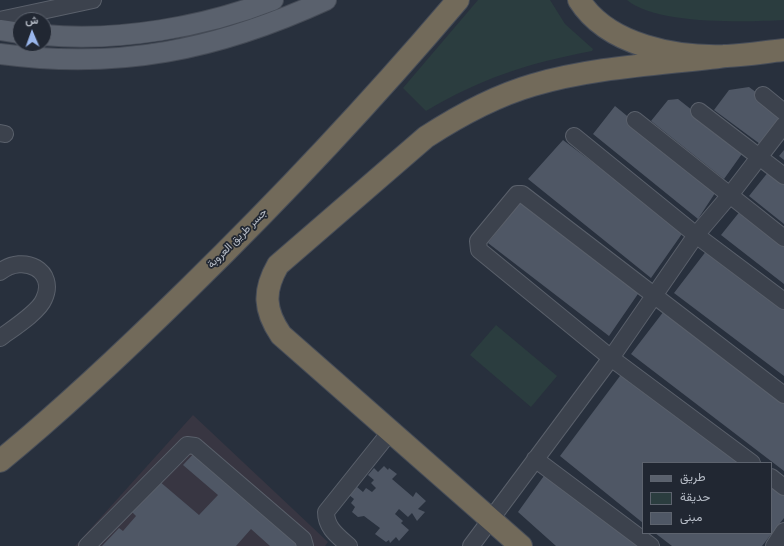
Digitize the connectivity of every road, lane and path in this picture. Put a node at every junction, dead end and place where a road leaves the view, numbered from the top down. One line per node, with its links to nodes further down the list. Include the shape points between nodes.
1 (93, 0): 6 (street)
2 (273, 0): 9 (main road, via 194,24 142,33)
3 (326, 0): 11 (main road, via 257,29 164,54 66,60)
4 (458, 0): 32 (highway, جسر طريق العروبة, via 339,134 220,258 110,364)
5 (579, 0): 12 (highway, via 606,27 632,42 656,50 682,54)
6 (0, 20)
7 (0, 30): 8 (main road)
8 (12, 32)
9 (52, 35)
10 (784, 50): 12 (highway)
11 (0, 54)
12 (726, 56): 30 (highway, via 556,79 510,92 488,102 426,137 278,265 267,293 268,308 281,335)
13 (763, 95): 15 (street)
14 (700, 111): 19 (street)
15 (784, 112)
16 (635, 120): 21 (street)
17 (784, 125): 19 (street)
18 (574, 136): 22 (street)
19 (759, 155): 20 (street); 21 (street)
20 (784, 176)
21 (730, 195): 22 (street); 23 (street)
22 (696, 235): 25 (street); 26 (street)
23 (784, 238)
24 (0, 272): 27 (street, via 12,264 30,264 44,276 47,288 41,305)
25 (654, 297): 28 (street); 28 (street, via 522,194 516,194 478,241 479,250); 29 (street)
26 (784, 300)
27 (0, 338)
28 (611, 358): 31 (street); 33 (street)
29 (784, 395)
30 (390, 432): 36 (highway); 40 (street, via 326,512 330,528)
31 (535, 459): 36 (street); 43 (street)
32 (0, 461)
33 (751, 462)
34 (772, 478): 35 (street)
35 (784, 487)
36 (491, 519): 41 (street); 42 (highway)
37 (784, 531): 44 (street)
38 (87, 546): 39 (street, via 187,444 195,446 302,539)
39 (305, 546)
40 (349, 546)
41 (471, 546)
42 (521, 546)
43 (650, 546)
44 (774, 546)

